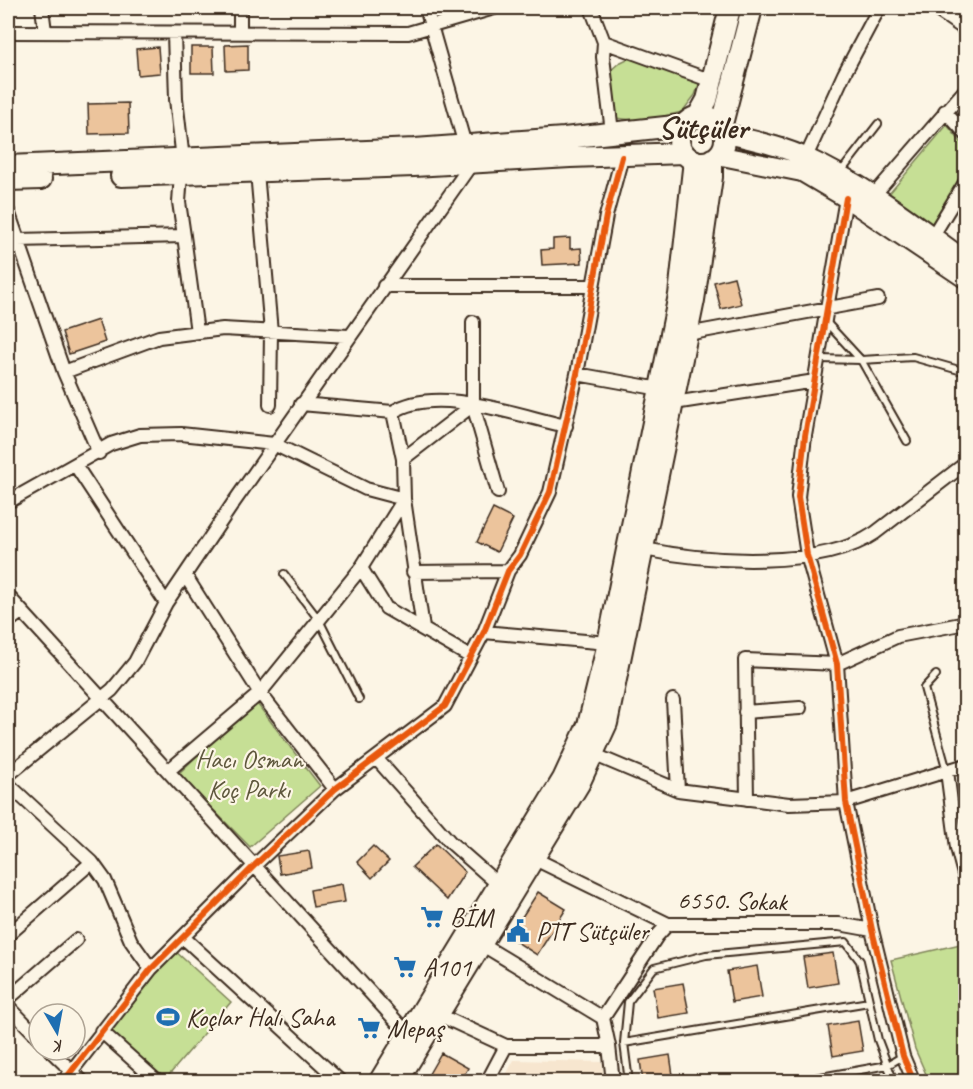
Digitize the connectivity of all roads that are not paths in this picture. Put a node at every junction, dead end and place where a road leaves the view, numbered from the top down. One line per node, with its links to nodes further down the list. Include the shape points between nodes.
1 (42, 8): 12 (street)
2 (240, 8): 14 (street)
3 (426, 8): 10 (street)
4 (494, 8): 10 (street)
5 (591, 8): 16 (street)
6 (730, 8): 17 (main road)
7 (752, 8): 22 (main road)
8 (879, 8): 28 (street)
9 (934, 8): 11 (street)
10 (432, 26): 14 (street, via 408,33); 25 (street)
11 (966, 30)
12 (45, 31): 13 (street); 15 (street)
13 (8, 32)
14 (240, 32): 15 (street)
15 (174, 33): 30 (street)
16 (604, 42): 17 (street); 23 (street)
17 (712, 81): 20 (main road)
18 (966, 89): 19 (street)
19 (945, 111): 24 (street); 35 (street)
20 (691, 121): 22 (main road, via 709,117); 23 (main road); 27 (main road, via 679,142)
21 (878, 124): 32 (lane)
22 (722, 130): 27 (main road, via 723,145); 28 (main road)
23 (612, 132): 25 (main road)
24 (966, 134)
25 (469, 154): 26 (main road); 30 (main road); 31 (main road); 43 (street)
26 (622, 157): 27 (main road); 44 (street)
27 (702, 157): 36 (main road, via 802,172); 50 (main road, via 712,177); 58 (main road)
28 (806, 157): 32 (main road)
29 (8, 166): 30 (main road)
30 (182, 167): 31 (main road); 33 (main road); 38 (street, via 179,202)
31 (258, 172): 49 (street)
32 (839, 174): 35 (main road)
33 (8, 180)
34 (966, 181): 39 (street)
35 (874, 195): 39 (main road)
36 (846, 198): 42 (main road); 46 (street)
37 (8, 211): 40 (street)
38 (184, 237): 40 (street); 48 (street)
39 (932, 237): 41 (main road)
40 (13, 242): 54 (street)
41 (966, 261)
42 (966, 279)
43 (384, 285): 44 (street); 51 (street)
44 (593, 286): 56 (street)
45 (878, 299): 46 (street)
46 (826, 315): 50 (street); 52 (street); 53 (lane)
47 (473, 322): 61 (street)
48 (197, 332): 49 (street); 54 (street, via 159,337)
49 (271, 332): 51 (street); 60 (street)
50 (687, 334): 58 (main road)
51 (349, 336): 59 (street)
52 (819, 359): 53 (lane); 57 (street)
53 (861, 360): 55 (lane, via 913,357); 64 (lane)
54 (64, 372): 66 (street)
55 (966, 372)
56 (577, 374): 58 (street); 63 (street)
57 (815, 381): 58 (street); 74 (street, via 798,497)
58 (667, 396): 73 (main road); 88 (main road)
59 (301, 404): 62 (street); 65 (street)
60 (270, 405)
61 (474, 405): 62 (street, via 433,400 404,405); 63 (street); 67 (street); 70 (street)
62 (393, 412): 67 (street)
63 (566, 426): 76 (street, via 550,492 520,555)
64 (907, 441)
65 (274, 444): 66 (street, via 212,436 148,435 130,437); 71 (street, via 366,489); 79 (street)
66 (99, 453): 69 (street)
67 (403, 459): 71 (street)
68 (966, 462): 74 (street, via 861,543)
69 (76, 466): 72 (street); 81 (street)
70 (498, 492)
71 (404, 499): 75 (street); 77 (street)
72 (8, 502)
73 (644, 549): 74 (street, via 697,558); 98 (main road, via 616,688)
74 (807, 555): 90 (street)
75 (360, 568): 83 (street); 86 (street, via 386,608)
76 (508, 571): 77 (street); 87 (street)
77 (413, 572): 86 (street)
78 (284, 574): 83 (lane)
79 (185, 575): 81 (street); 92 (street)
80 (8, 596): 82 (street)
81 (166, 603): 93 (street, via 135,663)
82 (21, 612): 84 (street); 93 (street)
83 (319, 620): 92 (street); 94 (lane)
84 (8, 622)
85 (966, 623): 90 (street, via 898,636)
86 (423, 628): 89 (street)
87 (484, 632): 88 (street); 89 (street)
88 (608, 643): 113 (main road, via 578,750)
89 (471, 657): 99 (street, via 445,706)
90 (837, 664): 97 (street, via 745,660); 108 (street)
91 (936, 675): 102 (lane, via 924,688)
92 (260, 693): 101 (street); 105 (street)
93 (101, 699): 101 (street); 103 (street)
94 (359, 699)
95 (673, 700): 106 (street)
96 (800, 708): 97 (street)
97 (745, 712): 107 (street)
98 (595, 755): 106 (street); 109 (main road)
99 (376, 758): 105 (street); 113 (street, via 450,842)
100 (966, 765): 102 (street)
101 (168, 771): 111 (street)
102 (947, 771): 108 (street); 112 (street, via 957,848)
103 (8, 775)
104 (8, 784): 110 (street)
105 (335, 789): 111 (street)
106 (678, 790): 107 (street)
107 (747, 799): 108 (street, via 789,804)
108 (846, 802): 115 (street)
109 (536, 859): 114 (street, 6550. Sokak); 119 (main road)
110 (92, 862): 116 (street); 120 (street, via 105,880 130,941)
111 (255, 865): 117 (street); 128 (street)
112 (966, 882)
113 (499, 885): 128 (main road)
114 (668, 924): 115 (street, 6550. Sokak, via 839,924); 125 (street)
115 (872, 930): 132 (street)
116 (8, 935)
117 (183, 937): 120 (street); 139 (street)
118 (76, 940): 121 (street)
119 (481, 944): 124 (main road); 125 (street)
120 (151, 969): 127 (street)
121 (8, 999)
122 (868, 1002): 129 (lane); 129 (lane, via 860,961 846,942 706,955 654,968 628,1002); 134 (lane)
123 (8, 1006): 126 (street)
124 (437, 1014): 130 (street); 141 (main road)
125 (603, 1018): 131 (street)
126 (27, 1026)
127 (101, 1031): 135 (street); 138 (street)
128 (408, 1034): 140 (main road)
129 (624, 1043): 144 (lane)
130 (506, 1046): 131 (street); 142 (street)
131 (609, 1046): 143 (street)
132 (903, 1056): 134 (lane); 147 (street)
133 (62, 1062): 135 (street)
134 (888, 1065): 145 (lane); 146 (lane)
135 (70, 1070): 136 (street); 137 (street)
136 (63, 1082)
137 (83, 1082)
138 (158, 1082)
139 (341, 1082)
140 (379, 1082)
141 (397, 1082)
142 (488, 1082)
143 (613, 1082)
144 (629, 1082)
145 (793, 1082)
146 (894, 1082)
147 (914, 1082)

